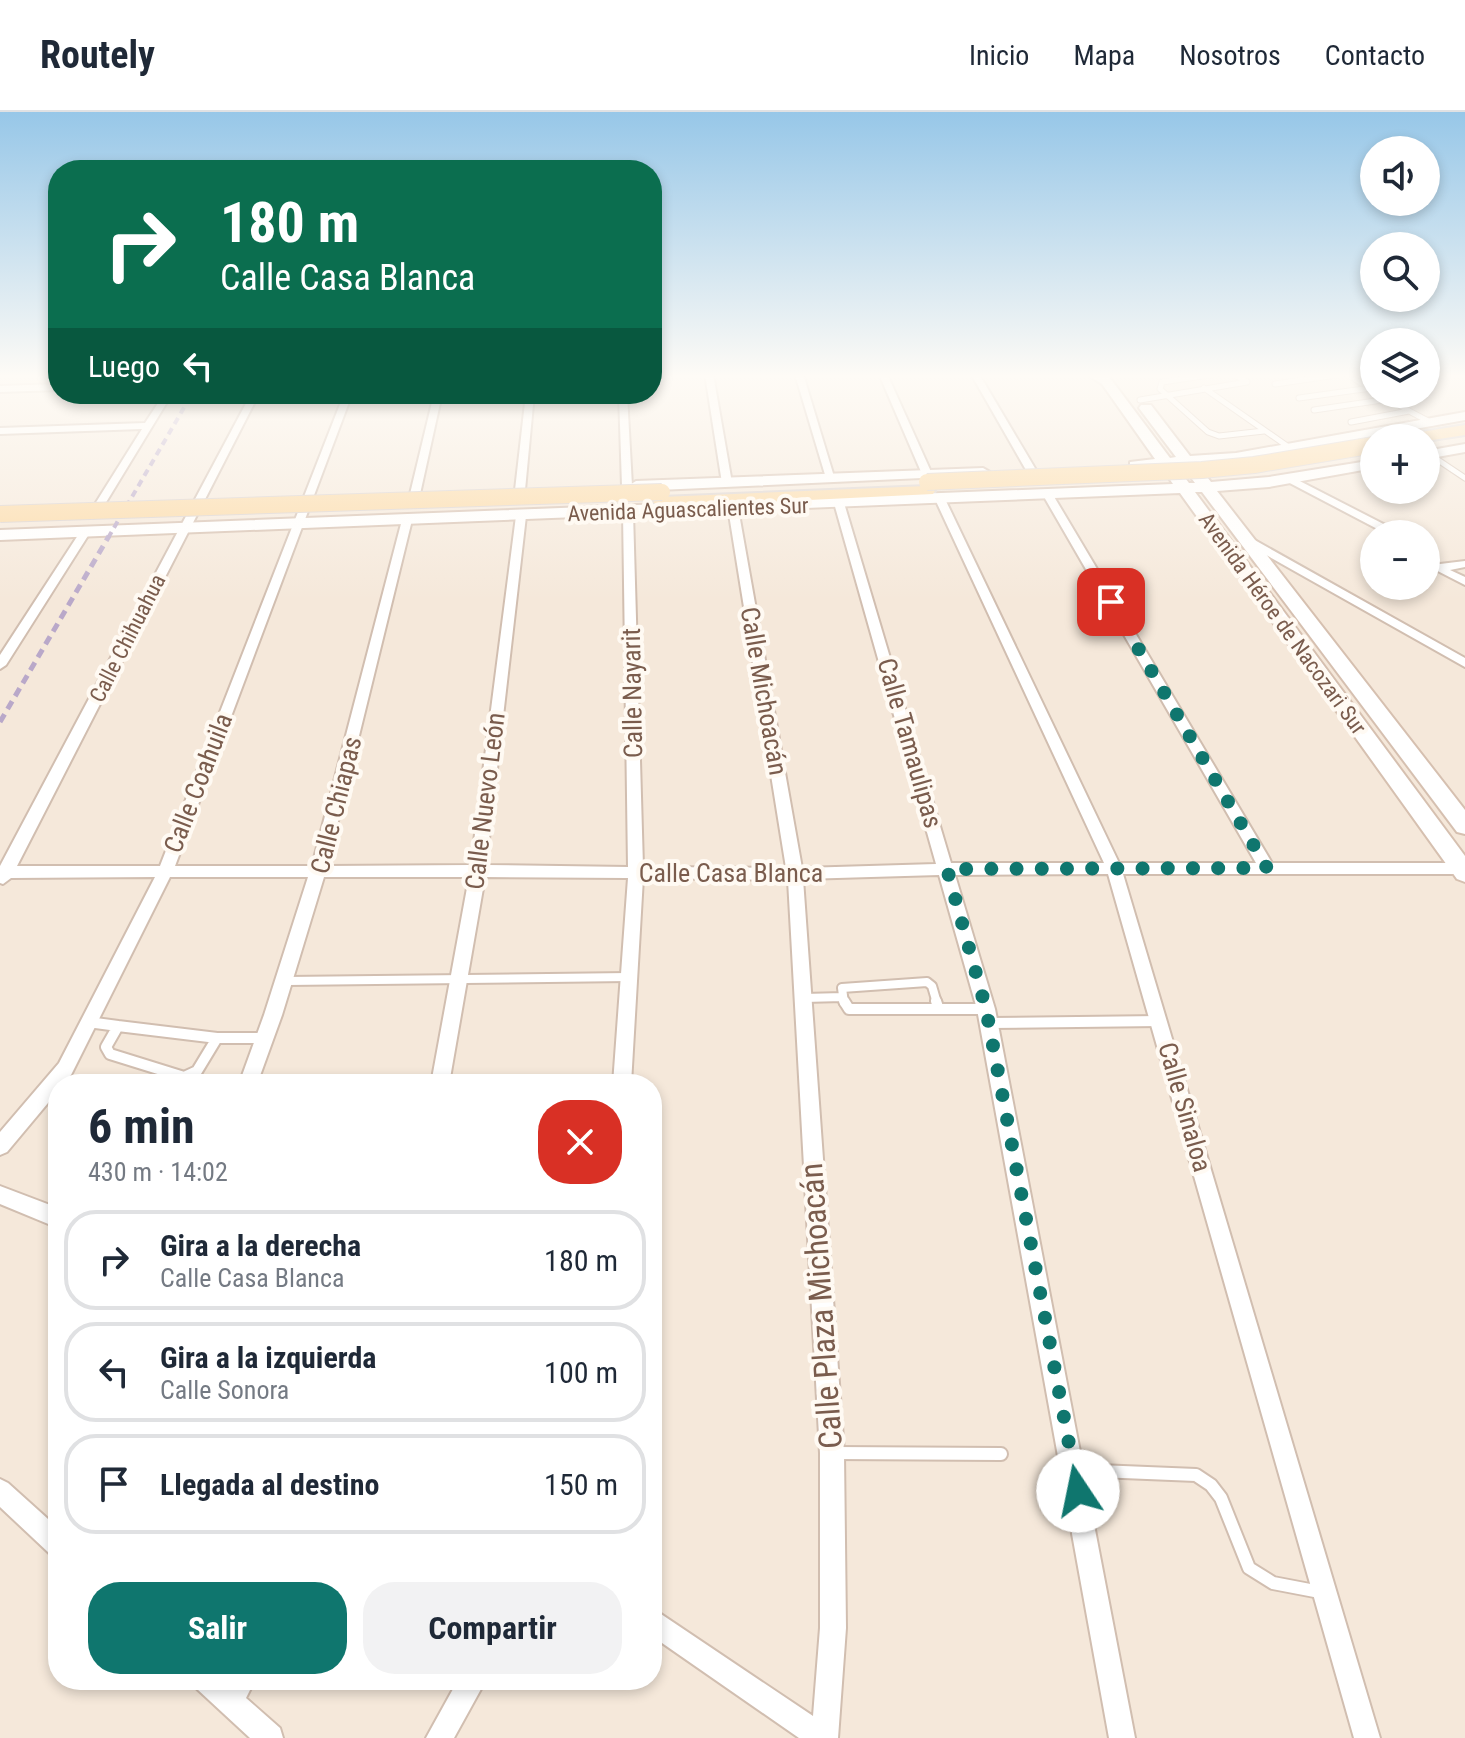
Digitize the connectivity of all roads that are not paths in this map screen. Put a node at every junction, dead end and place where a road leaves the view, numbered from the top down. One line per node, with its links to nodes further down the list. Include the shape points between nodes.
1 (134, 450): 44 (street)
2 (225, 450): 41 (street, Calle Chihuahua)
3 (327, 450): 40 (street, Calle Coahuila)
4 (425, 450): 38 (street)
5 (524, 450): 35 (street)
6 (625, 450): 31 (street)
7 (722, 450): 30 (street)
8 (822, 450): 26 (street)
9 (915, 450): 32 (street, Calle Sinaloa)
10 (1019, 450): 24 (street)
11 (1158, 450): 21 (street, Avenida Héroe de Nacozari Sur)
12 (1179, 450): 20 (street, Avenida Héroe de Nacozari Sur)
13 (1198, 450): 16 (street)
14 (1278, 450): 16 (street, Avenida Aguascalientes Sur)
15 (1345, 450): 32 (main road, Avenida Aguascalientes Sur, bridge, via 1202,470)
16 (1259, 453): 17 (street, Avenida Aguascalientes Sur)
17 (1236, 457): 20 (street, Avenida Aguascalientes Sur); 29 (street, via 1230,466 1240,474)
18 (1360, 457): 32 (main road, Avenida Aguascalientes Sur, via 1190,478)
19 (1440, 461): 28 (lane)
20 (1188, 462): 21 (street, Avenida Aguascalientes Sur); 33 (street, Avenida Héroe de Nacozari Sur)
21 (1167, 464): 22 (street, Avenida Aguascalientes Sur); 34 (street, Avenida Héroe de Nacozari Sur)
22 (1133, 466): 24 (street, Avenida Aguascalientes Sur); 36 (street, via 1161,473 1167,482)
23 (1360, 466): 27 (street, Avenida Aguascalientes Sur)
24 (1031, 470): 32 (street, Avenida Aguascalientes Sur)
25 (896, 475): 26 (street, Avenida Aguascalientes Sur); 32 (street, Avenida Aguascalientes Sur); 37 (main road, via 828,482)
26 (831, 478): 30 (street, Avenida Aguascalientes Sur)
27 (1288, 478): 29 (street, Avenida Aguascalientes Sur); 50 (street)
28 (1465, 478)
29 (1269, 482): 33 (street, Avenida Aguascalientes Sur); 53 (street)
30 (727, 483): 31 (street, Avenida Aguascalientes Sur)
31 (627, 486): 35 (street, Avenida Aguascalientes Sur)
32 (930, 487): 37 (main road, Avenida Aguascalientes Sur); 39 (street, Avenida Aguascalientes Sur); 42 (street, Avenida Aguascalientes Sur); 67 (street, Calle Sinaloa)
33 (1208, 487): 34 (street, Avenida Aguascalientes Sur); 56 (street, Avenida Héroe de Nacozari Sur)
34 (1185, 488): 36 (street, Avenida Aguascalientes Sur); 68 (street, Avenida Héroe de Nacozari Sur)
35 (520, 490): 38 (street, Avenida Aguascalientes Sur)
36 (1157, 490): 39 (street, Avenida Aguascalientes Sur)
37 (805, 492): 42 (main road); 46 (main road, Avenida Aguascalientes Sur)
38 (415, 494): 40 (street, Avenida Aguascalientes Sur)
39 (1048, 495): 65 (street)
40 (310, 497): 41 (street, Avenida Aguascalientes Sur); 51 (street, Calle Coahuila)
41 (198, 500): 44 (street, Avenida Aguascalientes Sur); 52 (street, Calle Chihuahua)
42 (884, 502): 43 (street, Avenida Aguascalientes Sur)
43 (839, 503): 45 (street, Avenida Aguascalientes Sur); 66 (street, Calle Tamaulipas)
44 (100, 504): 46 (street, Avenida Aguascalientes Sur)
45 (733, 508): 47 (street, Avenida Aguascalientes Sur); 73 (street, Calle Michoacán)
46 (1, 512)
47 (628, 512): 48 (street, Avenida Aguascalientes Sur); 72 (street, Calle Nayarit)
48 (521, 516): 49 (street, Avenida Aguascalientes Sur); 70 (street, Calle Nuevo León)
49 (407, 520): 51 (street, Avenida Aguascalientes Sur); 69 (street, Calle Chiapas)
50 (1368, 520)
51 (298, 524): 52 (street, Avenida Aguascalientes Sur); 71 (street, Calle Coahuila)
52 (184, 527): 54 (street, Avenida Aguascalientes Sur); 74 (street, Calle Chihuahua)
53 (1360, 527)
54 (86, 531): 55 (street, Avenida Aguascalientes Sur); 63 (street)
55 (0, 535)
56 (1247, 540): 62 (street); 64 (street, Avenida Héroe de Nacozari Sur)
57 (1440, 556): 58 (street)
58 (1462, 566): 59 (street)
59 (1440, 568)
60 (1440, 569): 61 (street)
61 (1465, 582)
62 (1465, 663)
63 (0, 665)
64 (1465, 826)
65 (1267, 868): 67 (street, Calle Casa Blanca); 68 (street, Calle Casa Blanca)
66 (947, 869): 67 (street, Calle Casa Blanca); 73 (street, Calle Casa Blanca); 81 (street, Calle Tamaulipas)
67 (1114, 869): 82 (street, Calle Sinaloa)
68 (1464, 870)
69 (320, 871): 70 (street, Calle Casa Blanca); 71 (street, Calle Casa Blanca); 77 (street, Calle Chiapas)
70 (478, 871): 72 (street, Calle Casa Blanca); 76 (street, Calle Nuevo León)
71 (165, 872): 74 (street, Calle Casa Blanca); 83 (street, Calle Coahuila)
72 (636, 873): 73 (street, Calle Casa Blanca); 75 (street, Calle Nayarit)
73 (795, 874): 79 (street, Calle Plaza Michoacán)
74 (2, 876)
75 (630, 977): 76 (lane); 92 (street, Calle Nayarit)
76 (458, 979): 77 (lane); 91 (street, Calle Nuevo León)
77 (287, 981): 86 (street, Calle Chiapas)
78 (843, 997): 79 (lane); 80 (lane, via 849,1009); 80 (lane, via 845,986 927,982)
79 (801, 998): 97 (street, Calle Plaza Michoacán)
80 (938, 1007): 81 (lane)
81 (988, 1016): 82 (lane); 99 (street, Calle Tamaulipas)
82 (1160, 1021): 102 (street, Calle Sinaloa)
83 (88, 1022): 84 (lane); 87 (street, Calle Coahuila)
84 (118, 1026): 85 (lane); 88 (lane, via 106,1051)
85 (217, 1038): 86 (lane); 89 (lane)
86 (266, 1038): 90 (street, Calle Chiapas)
87 (61, 1074)
88 (175, 1074)
89 (190, 1074)
90 (252, 1074)
91 (442, 1074)
92 (623, 1074)
93 (48, 1089): 94 (street, Calle Coahuila)
94 (0, 1146)
95 (0, 1195): 96 (street)
96 (48, 1214)
97 (832, 1453): 98 (lane); 108 (street, Calle Plaza Michoacán, via 833,1628)
98 (1001, 1454)
99 (1074, 1470): 102 (lane, via 1196,1475 1223,1499 1256,1576); 109 (street, Calle Tamaulipas)
100 (0, 1491): 101 (street)
101 (48, 1535)
102 (1325, 1592): 110 (street, Calle Sinaloa)
103 (662, 1628): 108 (street)
104 (235, 1690): 106 (street)
105 (467, 1690): 107 (street)
106 (270, 1738)
107 (439, 1738)
108 (824, 1738)
109 (1122, 1738)
110 (1367, 1738)

